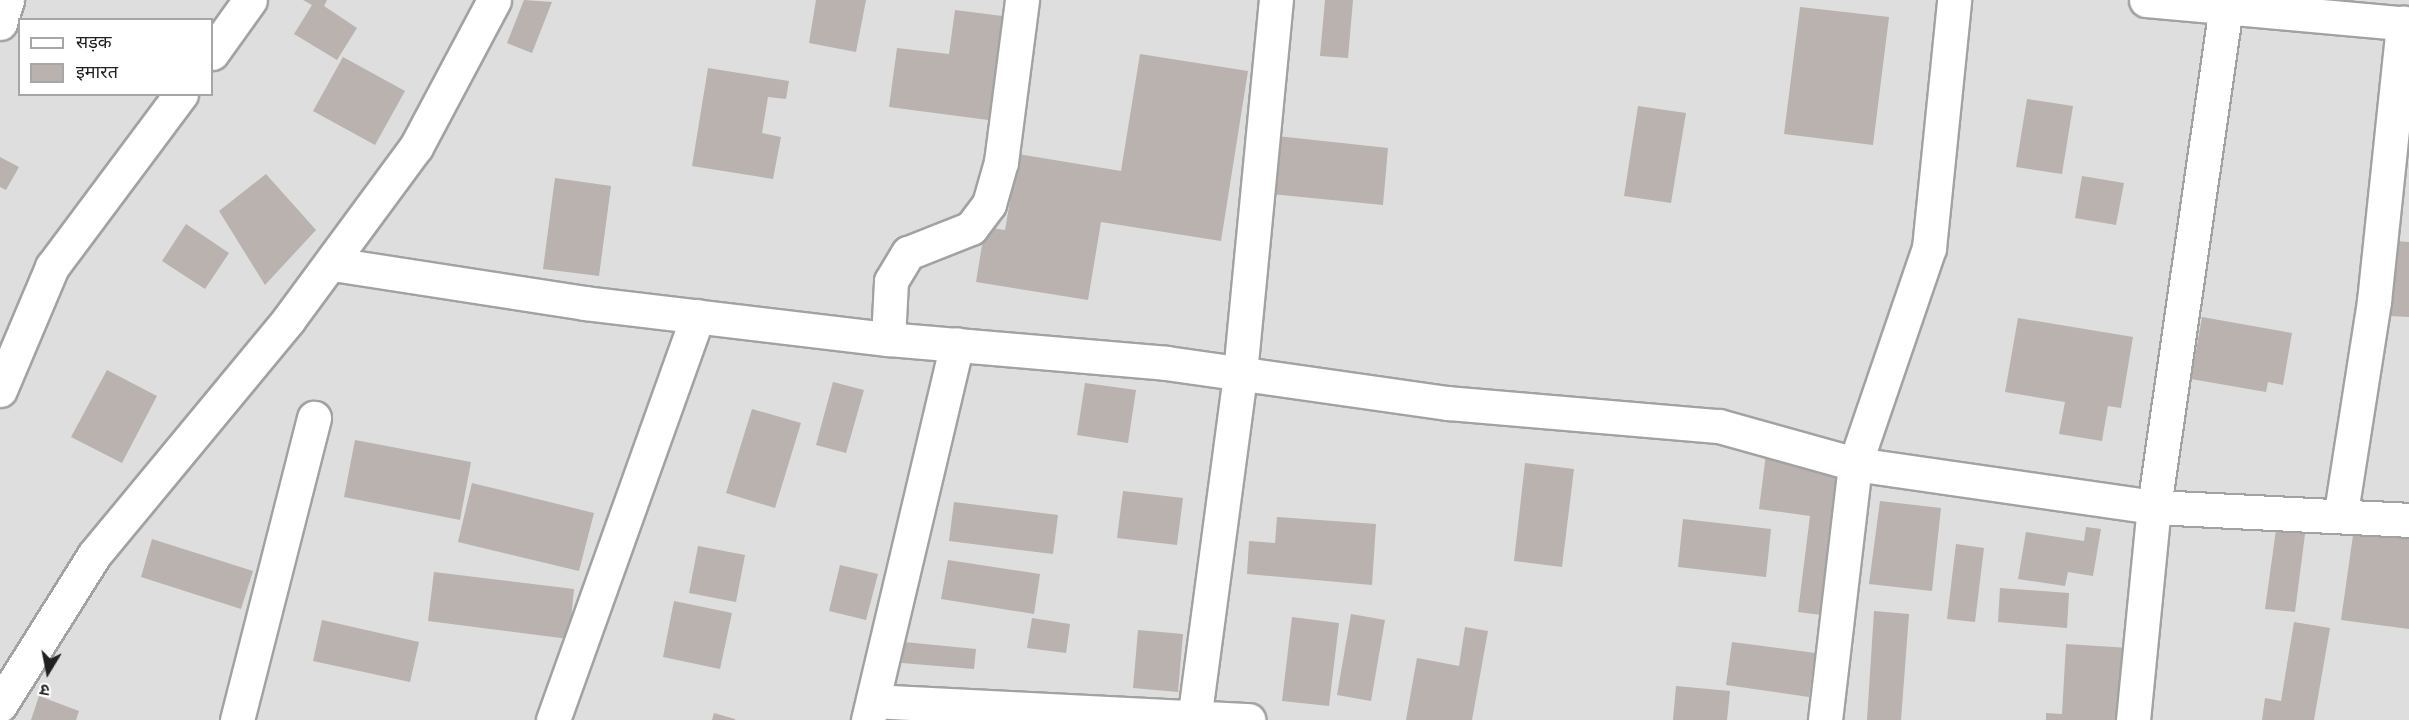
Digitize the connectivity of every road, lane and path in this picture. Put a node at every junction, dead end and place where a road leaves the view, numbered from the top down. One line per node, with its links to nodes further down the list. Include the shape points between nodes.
1 (7, 0): 10 (street)
2 (250, 0): 12 (street)
3 (494, 0): 14 (street, via 416,147)
4 (1022, 0): 16 (street, via 1000,162 989,204 971,228 908,253 891,281)
5 (1276, 0): 18 (street)
6 (1954, 0): 21 (street, via 1929,248)
7 (2146, 0): 8 (street)
8 (2226, 7): 9 (street); 22 (street)
9 (2315, 7): 11 (street)
10 (0, 23)
11 (2406, 23): 23 (street, via 2373,301)
12 (213, 52)
13 (180, 96): 19 (street, via 52,267)
14 (333, 264): 15 (street); 25 (street, via 94,555)
15 (698, 316): 16 (street); 29 (street)
16 (888, 339): 17 (street)
17 (957, 344): 18 (street); 26 (street)
18 (1240, 374): 21 (street, via 1448,403 1719,426); 27 (street)
19 (0, 390)
20 (314, 418): 28 (street)
21 (1855, 464): 22 (street); 31 (street)
22 (2154, 507): 23 (street); 32 (street)
23 (2341, 512): 24 (street)
24 (2409, 520)
25 (0, 705)
26 (870, 711): 27 (street)
27 (1194, 718): 30 (street)
28 (237, 720)
29 (553, 720)
30 (1249, 720)
31 (1824, 720)
32 (2133, 720)

